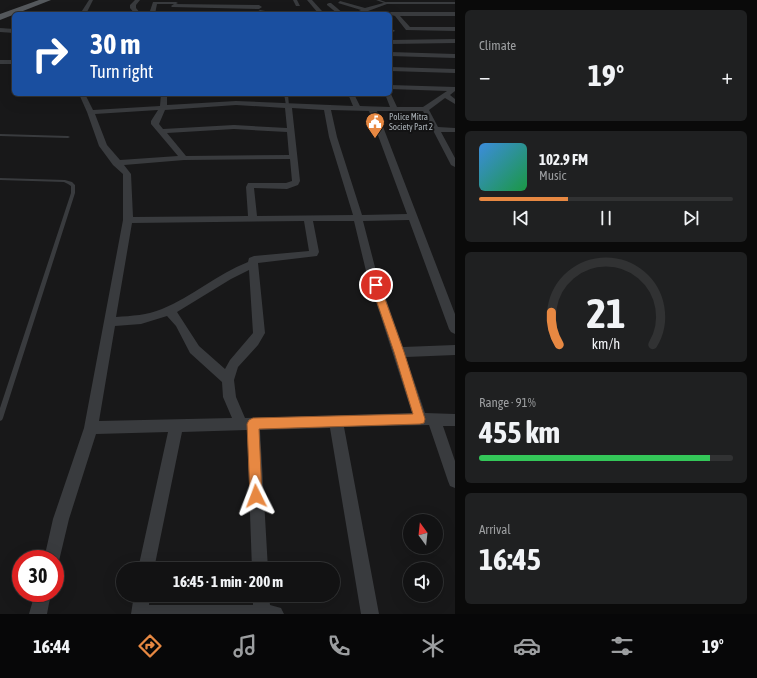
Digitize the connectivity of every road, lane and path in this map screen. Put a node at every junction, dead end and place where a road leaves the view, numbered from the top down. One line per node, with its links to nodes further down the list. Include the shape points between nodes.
1 (47, 0): 19 (main road)
2 (91, 0): 20 (street)
3 (138, 0): 21 (street, via 133,5)
4 (257, 0): 18 (street)
5 (295, 0): 16 (street)
6 (310, 0): 7 (street); 24 (street)
7 (318, 0)
8 (377, 0): 12 (lane)
9 (237, 2): 17 (street); 18 (street)
10 (340, 2): 26 (street)
11 (176, 3): 17 (street); 22 (street, via 156,2)
12 (387, 3): 13 (street); 26 (street)
13 (448, 3): 14 (street); 30 (street)
14 (455, 3)
15 (329, 4): 25 (street)
16 (298, 5)
17 (218, 6): 23 (street)
18 (260, 11)
19 (14, 12)
20 (84, 12)
21 (136, 12)
22 (153, 12)
23 (218, 12)
24 (320, 12)
25 (339, 12)
26 (362, 12): 27 (street)
27 (377, 12)
28 (12, 13): 33 (main road)
29 (392, 14): 31 (street)
30 (455, 14)
31 (455, 14)
32 (392, 16): 34 (street, via 408,29)
33 (0, 17)
34 (430, 29): 35 (street); 42 (street)
35 (455, 29)
36 (0, 30): 37 (street)
37 (7, 30): 38 (street); 39 (street)
38 (12, 31)
39 (0, 35)
40 (455, 41): 42 (street)
41 (392, 42): 42 (street)
42 (440, 42)
43 (392, 49): 44 (street)
44 (455, 50)
45 (392, 54): 46 (street)
46 (402, 54): 47 (street); 51 (street)
47 (455, 56)
48 (0, 62): 49 (street)
49 (12, 62)
50 (392, 69): 51 (street)
51 (413, 70): 52 (street)
52 (455, 71)
53 (392, 87): 54 (street)
54 (454, 89): 55 (street)
55 (445, 95): 61 (street); 68 (street)
56 (83, 96): 69 (street)
57 (164, 96): 63 (street)
58 (286, 96): 62 (lane)
59 (352, 96): 65 (street)
60 (389, 96): 67 (street)
61 (455, 102)
62 (288, 105): 63 (street); 64 (street); 72 (street)
63 (163, 107): 69 (street); 71 (street, via 155,121)
64 (328, 108): 65 (street); 81 (street, via 333,137)
65 (357, 108): 66 (street)
66 (372, 108): 67 (street); 82 (street)
67 (394, 108): 68 (street)
68 (425, 109): 70 (street)
69 (90, 112): 79 (street, via 102,146)
70 (435, 129): 73 (street); 78 (street)
71 (161, 130): 72 (street, via 234,127); 77 (street)
72 (291, 130): 76 (street)
73 (455, 130)
74 (0, 135): 75 (lane)
75 (68, 137)
76 (293, 157): 77 (street); 83 (street, via 295,183 287,186 258,184 250,187)
77 (184, 158): 79 (street)
78 (454, 161)
79 (116, 163): 85 (street, via 128,177)
80 (0, 179): 93 (lane, via 65,181 73,186 73,192)
81 (358, 217): 82 (street); 84 (street); 91 (street, via 371,271)
82 (413, 217): 89 (street)
83 (253, 218): 84 (street); 85 (street)
84 (308, 218): 86 (street, via 313,254 258,259 253,261)
85 (128, 220): 88 (street)
86 (253, 264): 87 (street, via 228,274); 92 (street, via 259,333 231,367)
87 (169, 311): 88 (street, via 141,320); 92 (street, via 183,327 197,352)
88 (109, 322): 100 (street)
89 (455, 328)
90 (455, 350): 91 (street)
91 (399, 352): 94 (street)
92 (228, 379): 98 (street, via 228,394)
93 (0, 418)
94 (420, 419): 95 (street); 97 (street)
95 (434, 420): 96 (street); 101 (street)
96 (455, 420)
97 (336, 421): 98 (street); 112 (street)
98 (247, 424): 99 (street); 104 (street)
99 (176, 426): 100 (street); 103 (street)
100 (90, 428): 102 (street, via 61,519)
101 (455, 481)
102 (54, 550)
103 (147, 562)
104 (259, 562)
105 (41, 602): 108 (street)
106 (141, 602): 109 (street)
107 (261, 602): 110 (street)
108 (38, 614)
109 (140, 614): 110 (street)
110 (262, 614): 111 (street)
111 (275, 614)
112 (370, 614)

